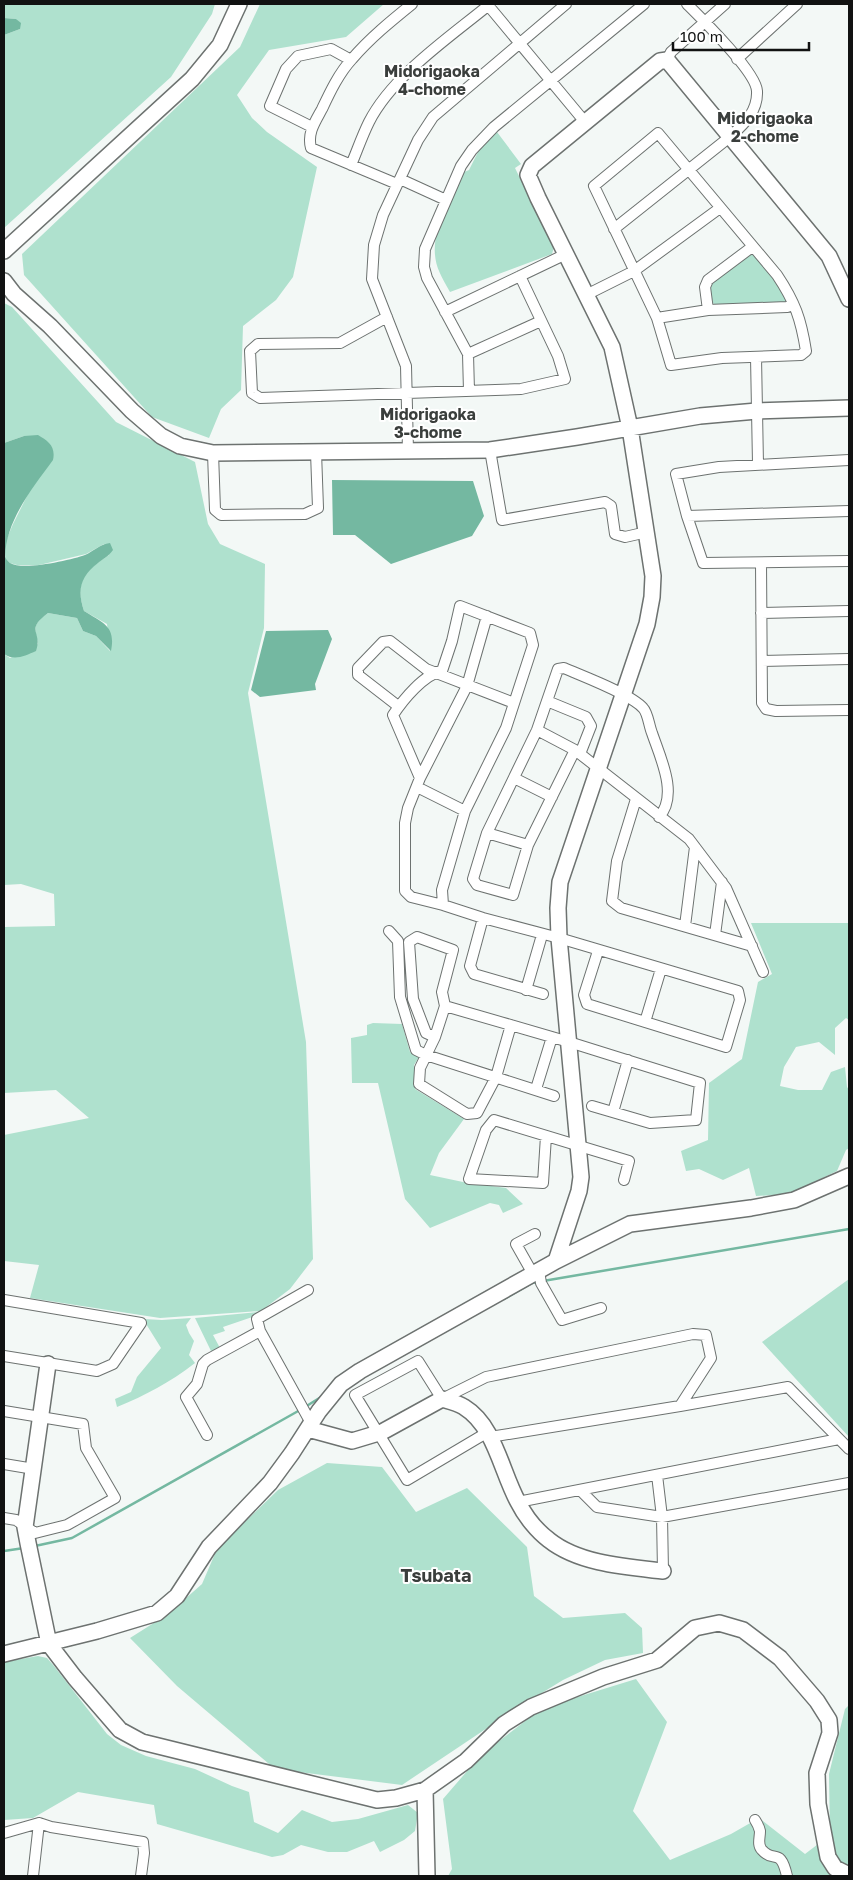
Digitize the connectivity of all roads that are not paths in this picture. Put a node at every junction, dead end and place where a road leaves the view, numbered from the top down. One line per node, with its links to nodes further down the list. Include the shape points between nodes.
1 (239, 4): 25 (street, via 220,45 192,79)
2 (412, 4): 12 (street)
3 (488, 4): 10 (street); 18 (street, via 408,72 386,97 369,121)
4 (566, 4): 10 (street)
5 (644, 4): 14 (street)
6 (687, 4): 9 (street)
7 (724, 4): 9 (street)
8 (797, 4): 11 (street)
9 (705, 22): 11 (street); 13 (street, via 671,52)
10 (519, 44): 14 (street); 20 (street, via 433,117)
11 (738, 59): 17 (street, via 757,90 755,108)
12 (351, 60): 16 (street); 16 (street, via 331,49 298,56 286,69 270,106)
13 (667, 60): 15 (street, via 660,61); 17 (street)
14 (550, 81): 15 (street); 21 (street, via 494,127 472,150)
15 (585, 122): 26 (street, via 532,166 528,175)
16 (312, 127): 18 (street, via 308,139 311,148)
17 (732, 136): 19 (street); 31 (street, via 829,256)
18 (352, 165): 20 (street)
19 (688, 170): 22 (street); 23 (street); 23 (street, via 658,133 594,186)
20 (398, 182): 21 (street); 35 (street, via 383,214 374,245 372,279)
21 (446, 200): 34 (street, via 425,249 424,267)
22 (720, 208): 24 (street); 27 (street)
23 (614, 229): 27 (street)
24 (752, 247): 32 (street, via 777,275); 33 (street, via 708,280 705,287)
25 (4, 251)
26 (566, 254): 28 (street); 30 (street)
27 (634, 271): 30 (street); 36 (street)
28 (520, 276): 34 (street); 37 (street)
29 (4, 281): 48 (street, via 132,411 161,436 180,446)
30 (586, 295): 44 (street, via 612,347)
31 (849, 299)
32 (794, 304): 33 (street); 39 (street, via 806,351 801,355)
33 (708, 310): 36 (street)
34 (445, 312): 38 (street)
35 (387, 318): 41 (street, via 406,366); 41 (street, via 340,343 258,344 250,351 252,393 260,398)
36 (657, 318): 39 (street, via 671,365)
37 (541, 321): 38 (street); 40 (street, via 565,379 521,389)
38 (468, 354): 40 (street)
39 (756, 357): 43 (street)
40 (469, 391): 41 (street)
41 (407, 394): 46 (street)
42 (849, 408): 43 (street)
43 (757, 411): 44 (street, via 700,416); 50 (street)
44 (630, 428): 45 (street); 53 (street)
45 (490, 450): 46 (street); 53 (street, via 502,520 605,502 611,506 615,534 625,537)
46 (408, 451): 47 (street)
47 (316, 452): 48 (street); 48 (street, via 318,508 305,514 221,516 215,510)
48 (213, 453)
49 (849, 460): 50 (street)
50 (758, 464): 52 (street, via 676,474)
51 (849, 511): 52 (street)
52 (687, 516): 55 (street, via 703,563)
53 (647, 532): 63 (street, via 653,576 652,597 647,624)
54 (849, 561): 55 (street)
55 (761, 563): 57 (street)
56 (849, 611): 57 (street)
57 (762, 613): 60 (street)
58 (486, 616): 61 (street, via 460,606 442,671); 62 (street); 65 (street, via 530,633 533,645)
59 (849, 659): 60 (street)
60 (762, 661): 67 (street, via 762,703 766,710)
61 (436, 672): 62 (street); 66 (street); 66 (street, via 426,669 390,641 383,642 358,668 358,675)
62 (467, 686): 65 (street); 72 (street)
63 (623, 694): 64 (street, via 564,668 558,669); 70 (street); 76 (street, via 643,708 666,776 667,798)
64 (547, 701): 68 (street); 69 (street, via 586,717 591,726)
65 (514, 703): 75 (street, via 506,728)
66 (398, 706): 72 (street, via 393,714)
67 (849, 710)
68 (536, 730): 69 (street); 71 (street)
69 (577, 752): 70 (street); 73 (street)
70 (598, 768): 74 (street); 87 (street, via 560,882)
71 (514, 778): 73 (street); 77 (street)
72 (418, 783): 75 (street); 81 (street, via 405,823 405,891 411,897)
73 (552, 797): 78 (street)
74 (636, 799): 76 (street); 83 (street, via 617,861 612,901 621,908)
75 (465, 811): 81 (street, via 442,890)
76 (659, 817): 79 (street, via 689,839)
77 (487, 833): 78 (street); 78 (street, via 473,879 477,885 513,895)
78 (528, 845)
79 (694, 847): 80 (street); 83 (street)
80 (722, 882): 86 (street); 88 (street)
81 (443, 905): 82 (street)
82 (483, 918): 85 (street); 92 (street, via 470,966 474,974)
83 (685, 926): 86 (street)
84 (389, 931): 100 (street, via 398,941 400,997 416,1050)
85 (542, 935): 87 (street); 92 (street)
86 (715, 935): 88 (street)
87 (559, 938): 89 (street); 99 (street)
88 (752, 946): 91 (street)
89 (598, 951): 90 (street); 95 (street, via 584,995 587,1004)
90 (661, 969): 95 (street); 95 (street, via 738,991 740,1000 726,1047)
91 (763, 972)
92 (526, 990): 93 (street)
93 (543, 994)
94 (445, 1006): 96 (street); 97 (street); 97 (street, via 442,992 453,950 416,937 409,942 413,999 426,1033)
95 (645, 1022)
96 (511, 1025): 98 (street); 102 (street)
97 (435, 1037): 100 (street)
98 (552, 1037): 99 (street); 103 (street)
99 (569, 1042): 101 (street); 108 (street)
100 (426, 1055): 102 (street); 102 (street, via 420,1068 419,1084 467,1114 477,1113)
101 (628, 1060): 106 (street); 106 (street, via 700,1083 696,1120 650,1123)
102 (496, 1077): 103 (street)
103 (536, 1089): 104 (street)
104 (554, 1096)
105 (592, 1106): 106 (street)
106 (613, 1112)
107 (546, 1136): 107 (street, via 494,1120 486,1130 469,1179 543,1183); 108 (street)
108 (579, 1146): 110 (street, via 629,1161); 112 (street, via 580,1190)
109 (849, 1176): 112 (street, via 794,1200 630,1224)
110 (624, 1180)
111 (535, 1234): 113 (street, via 516,1244)
112 (556, 1261): 113 (street)
113 (538, 1277): 116 (street, via 562,1320); 124 (street, via 360,1371 341,1384)
114 (308, 1290): 117 (street, via 257,1319)
115 (4, 1300): 119 (street, via 141,1323 113,1364 97,1371)
116 (601, 1308)
117 (260, 1331): 124 (street); 126 (street, via 207,1360 197,1384 186,1397)
118 (4, 1356): 119 (street)
119 (48, 1364): 123 (street)
120 (442, 1399): 121 (street, via 486,1376 693,1334 706,1335 711,1358); 125 (street); 125 (street, via 418,1361 355,1395); 127 (street, via 463,1406)
121 (680, 1406): 127 (street); 128 (street, via 788,1387)
122 (4, 1411): 123 (street)
123 (41, 1416): 131 (street); 138 (street, via 83,1424 86,1448 115,1498 67,1525 35,1533)
124 (307, 1417): 125 (street, via 352,1441); 140 (street, via 270,1483 209,1547 177,1596 157,1613)
125 (379, 1433): 127 (street, via 406,1480)
126 (207, 1435)
127 (489, 1435): 135 (street)
128 (839, 1439): 129 (street); 132 (street)
129 (849, 1449)
130 (4, 1464): 131 (street)
131 (34, 1469): 138 (street)
132 (658, 1475): 134 (street); 136 (street)
133 (849, 1483): 136 (street)
134 (580, 1490): 135 (street); 136 (street, via 597,1507)
135 (518, 1502): 139 (street, via 550,1541 578,1556)
136 (662, 1517): 139 (street)
137 (4, 1518): 138 (street, via 16,1520)
138 (25, 1527): 140 (street)
139 (663, 1571)
140 (49, 1644): 141 (street); 142 (street, via 120,1730 142,1742 377,1800)
141 (4, 1654)
142 (424, 1790): 146 (street, via 466,1761 504,1724 531,1707 603,1677 657,1660 695,1628 719,1623 743,1630 780,1658 830,1720 830,1733 817,1773 818,1804 828,1857 835,1868); 149 (street)
143 (756, 1820): 150 (street, via 760,1830 760,1848 783,1862)
144 (39, 1823): 145 (street); 147 (street); 148 (street, via 51,1828 143,1842)
145 (4, 1834)
146 (849, 1875)
147 (33, 1876)
148 (141, 1876)
149 (426, 1876)
150 (787, 1876)

